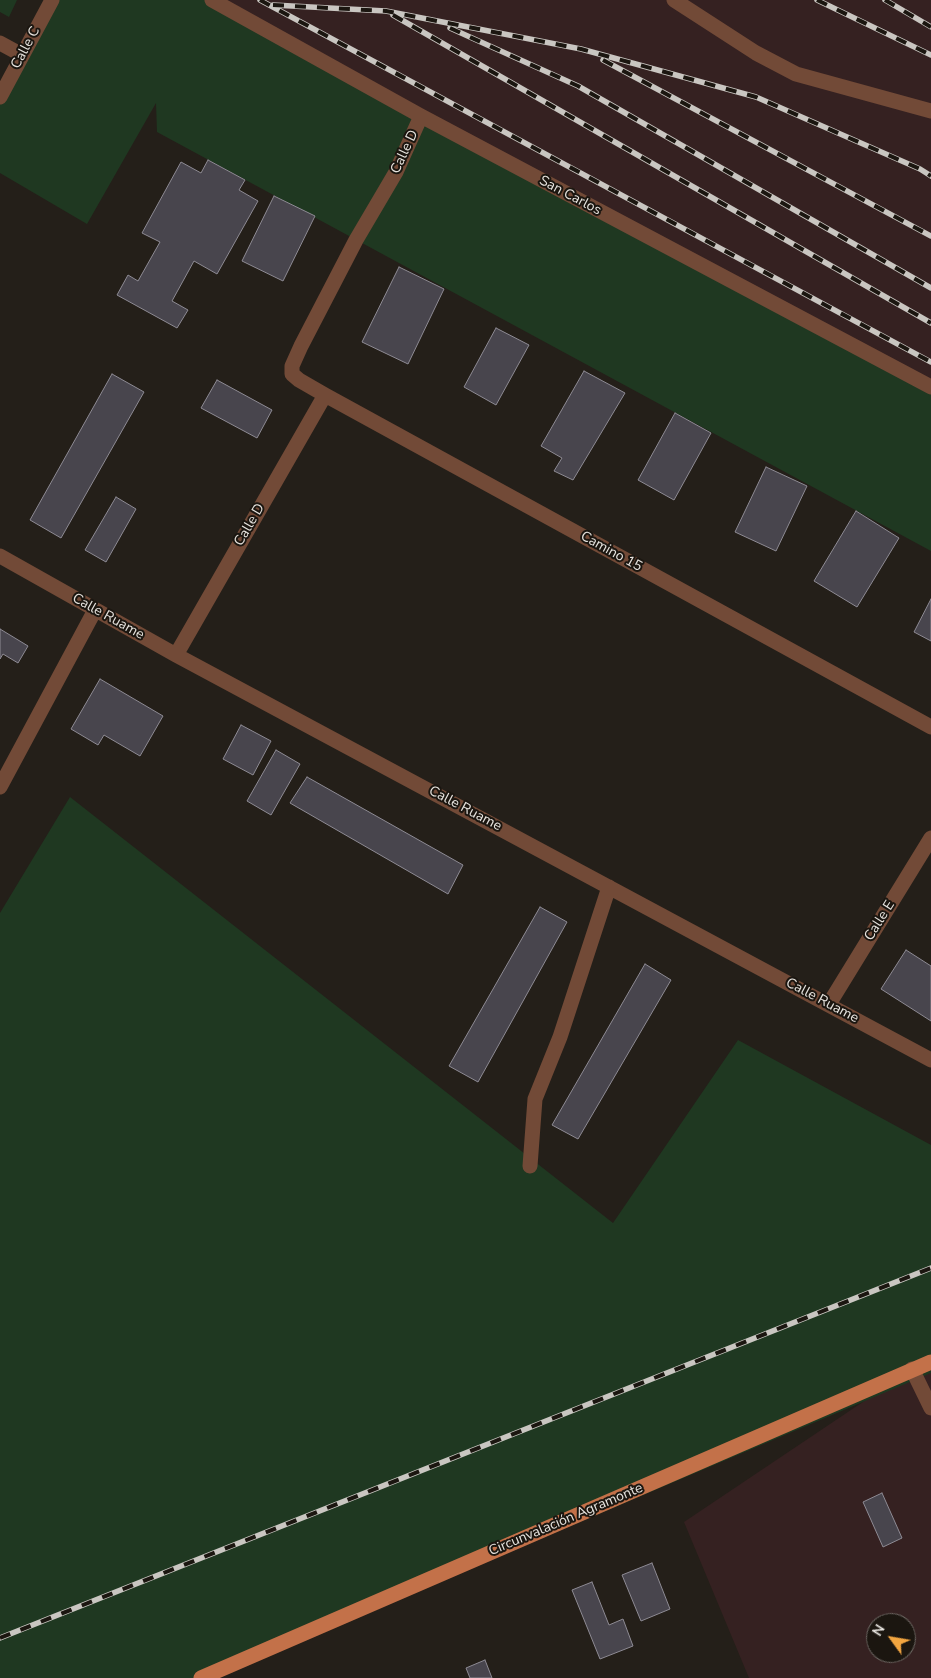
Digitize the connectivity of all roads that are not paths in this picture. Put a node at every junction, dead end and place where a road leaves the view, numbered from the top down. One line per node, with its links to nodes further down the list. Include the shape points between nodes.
1 (52, 0): 5 (street, Calle C)
2 (212, 0): 8 (street, San Carlos)
3 (674, 0): 7 (street, via 756,53 796,74)
4 (0, 43): 5 (street)
5 (22, 55): 6 (street, Calle C)
6 (0, 97)
7 (931, 111)
8 (421, 116): 9 (street, Calle D, via 396,172 356,240 301,346); 10 (street, San Carlos)
9 (292, 374): 11 (street, Camino 15)
10 (931, 387)
11 (325, 395): 14 (street, Calle D); 15 (street, Camino 15)
12 (0, 556): 13 (street, Calle Ruame)
13 (95, 610): 14 (street, Calle Ruame); 16 (street)
14 (176, 654): 18 (street, Calle Ruame)
15 (931, 727)
16 (0, 787)
17 (931, 838): 19 (street, Calle E)
18 (609, 887): 19 (street, Calle Ruame); 21 (street, via 560,1037 535,1099)
19 (829, 1004): 20 (street, Calle Ruame)
20 (931, 1060)
21 (530, 1166)
22 (931, 1362): 23 (main road, Circunvalación Agramonte)
23 (912, 1369): 24 (street); 25 (main road, Circunvalación Agramonte)
24 (931, 1408)
25 (201, 1678)

